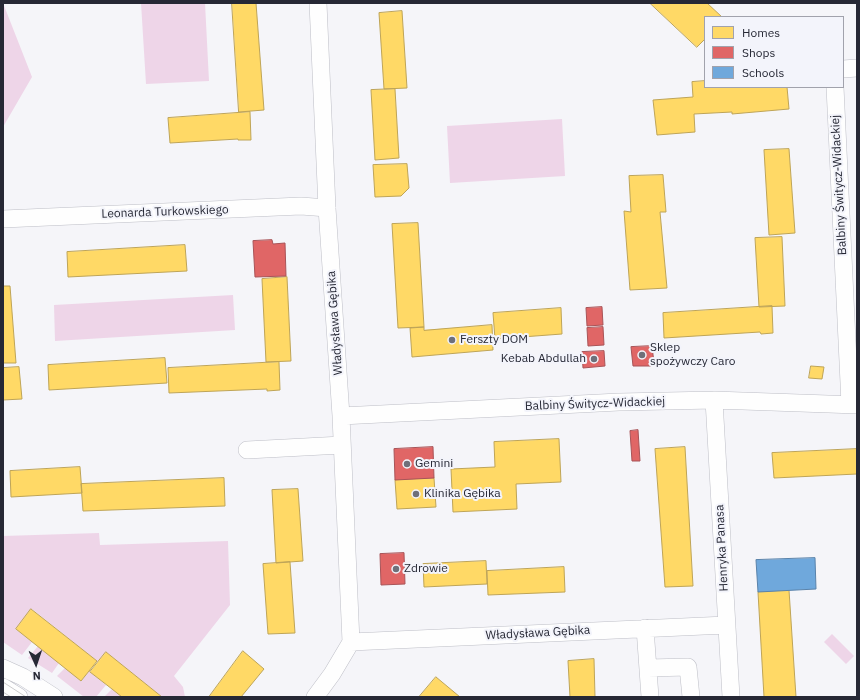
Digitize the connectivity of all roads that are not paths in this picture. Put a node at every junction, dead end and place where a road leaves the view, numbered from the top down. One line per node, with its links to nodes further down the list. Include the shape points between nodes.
1 (318, 3): 5 (street, Władysława Gębika)
2 (857, 68): 3 (street)
3 (844, 69)
4 (835, 88): 8 (street, Balbiny Świtycz-Widackiej)
5 (327, 208): 6 (street, Leonarda Turkowskiego, via 301,206); 9 (street, Władysława Gębika)
6 (3, 219)
7 (714, 400): 8 (street, Balbiny Świtycz-Widackiej); 9 (street, Balbiny Świtycz-Widackiej, via 619,402); 12 (street, Henryka Panasa)
8 (853, 404)
9 (341, 416): 10 (street, Władysława Gębika)
10 (342, 445): 11 (street); 14 (street, Władysława Gębika)
11 (247, 450)
12 (726, 625): 13 (street, Władysława Gębika); 23 (street, Henryka Panasa)
13 (645, 628): 14 (street, Władysława Gębika); 16 (street)
14 (351, 642): 20 (street)
15 (3, 668): 19 (street, via 23,677)
16 (648, 668): 21 (street); 22 (street, via 688,668)
17 (3, 687): 18 (street)
18 (19, 697)
19 (54, 697)
20 (315, 697)
21 (650, 697)
22 (691, 697)
23 (731, 697)

